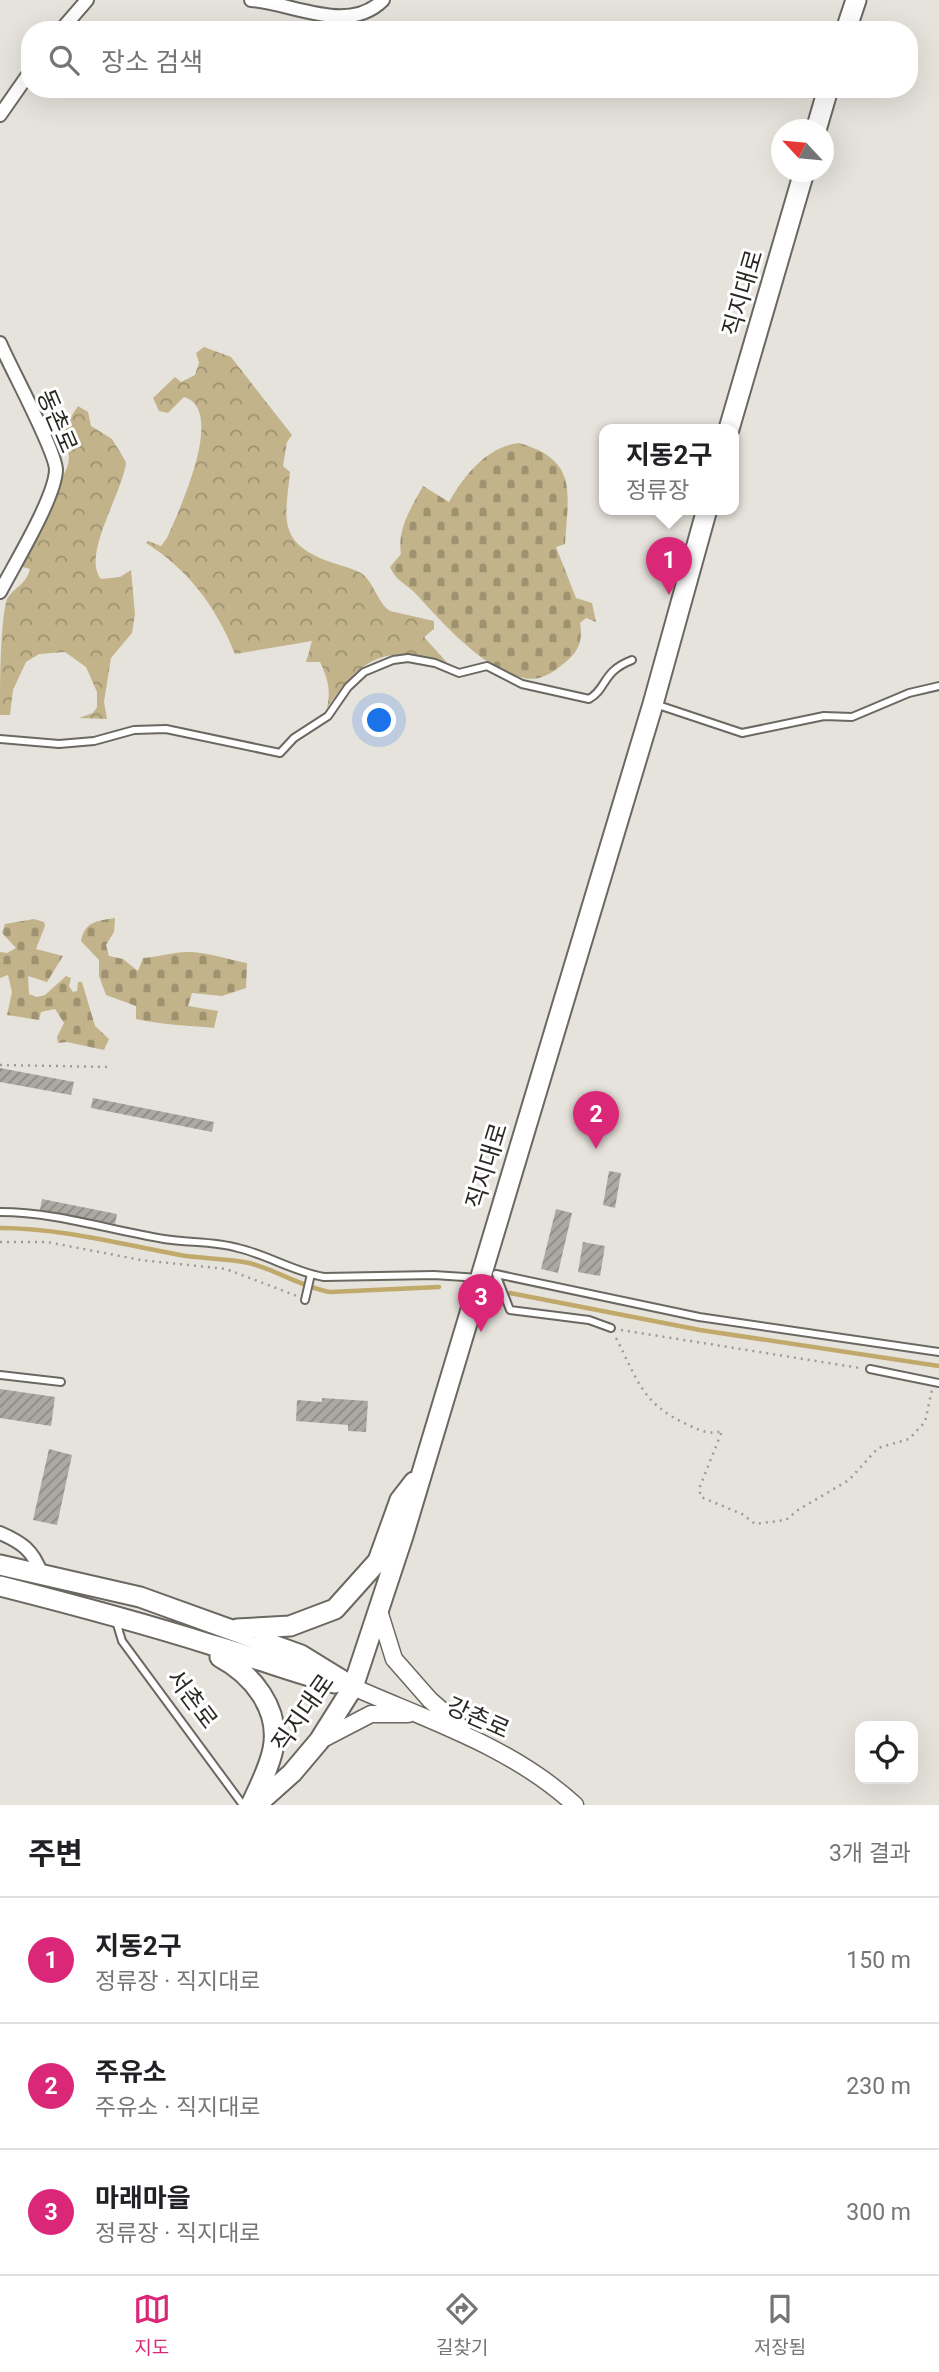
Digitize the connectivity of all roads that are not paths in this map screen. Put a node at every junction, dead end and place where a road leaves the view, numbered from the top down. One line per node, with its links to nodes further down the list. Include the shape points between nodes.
1 (87, 0): 6 (street)
2 (251, 0): 5 (street)
3 (383, 0): 5 (street, via 366,12)
4 (856, 0): 8 (main road)
5 (345, 18): 7 (lane)
6 (69, 21)
7 (343, 21)
8 (849, 21)
9 (21, 81): 10 (street)
10 (4, 97): 12 (street)
11 (825, 98): 13 (main road)
12 (0, 115)
13 (819, 119)
14 (801, 182): 16 (main road, 직지대로)
15 (0, 343): 18 (street, 동촌로, via 51,449 55,470 51,491)
16 (730, 424)
17 (705, 515): 21 (main road, 직지대로)
18 (0, 592)
19 (632, 660): 22 (lane, via 611,671 589,699 522,684 487,666 459,673 435,663 393,660 364,672 328,716 294,738 281,753 166,729 59,744)
20 (939, 686): 21 (lane, via 852,717 824,716 742,733)
21 (653, 704): 25 (main road, 직지대로)
22 (0, 739)
23 (0, 1212): 24 (lane, via 33,1213 162,1238 221,1243)
24 (311, 1275): 25 (lane); 26 (lane)
25 (488, 1276): 27 (lane, via 510,1310 589,1320); 28 (lane, via 699,1317); 33 (main road, 직지대로)
26 (304, 1300)
27 (611, 1328)
28 (939, 1352)
29 (870, 1369): 32 (lane)
30 (0, 1375): 31 (lane)
31 (61, 1382)
32 (936, 1382)
33 (422, 1472): 38 (main road, 직지대로); 40 (main road, via 400,1500 378,1561 335,1609 290,1626)
34 (0, 1533): 36 (street, via 23,1543)
35 (0, 1565): 36 (main road)
36 (41, 1573): 40 (main road, via 140,1597)
37 (0, 1586): 39 (main road)
38 (379, 1611): 42 (main road, 직지대로); 44 (street, via 394,1659 429,1700)
39 (115, 1615): 41 (main road); 46 (lane, 서촌로, via 122,1641)
40 (229, 1629): 42 (main road, via 300,1655)
41 (182, 1636): 42 (main road, via 289,1672); 47 (main road, via 242,1669 264,1697 274,1747)
42 (353, 1687): 43 (street, 강촌로); 45 (main road, 직지대로)
43 (416, 1714): 44 (street, 강촌로); 45 (street, via 371,1714)
44 (474, 1739): 49 (street, 강촌로, via 526,1766)
45 (319, 1741): 48 (main road, 직지대로)
46 (243, 1805)
47 (251, 1805)
48 (256, 1805)
49 (575, 1805)

